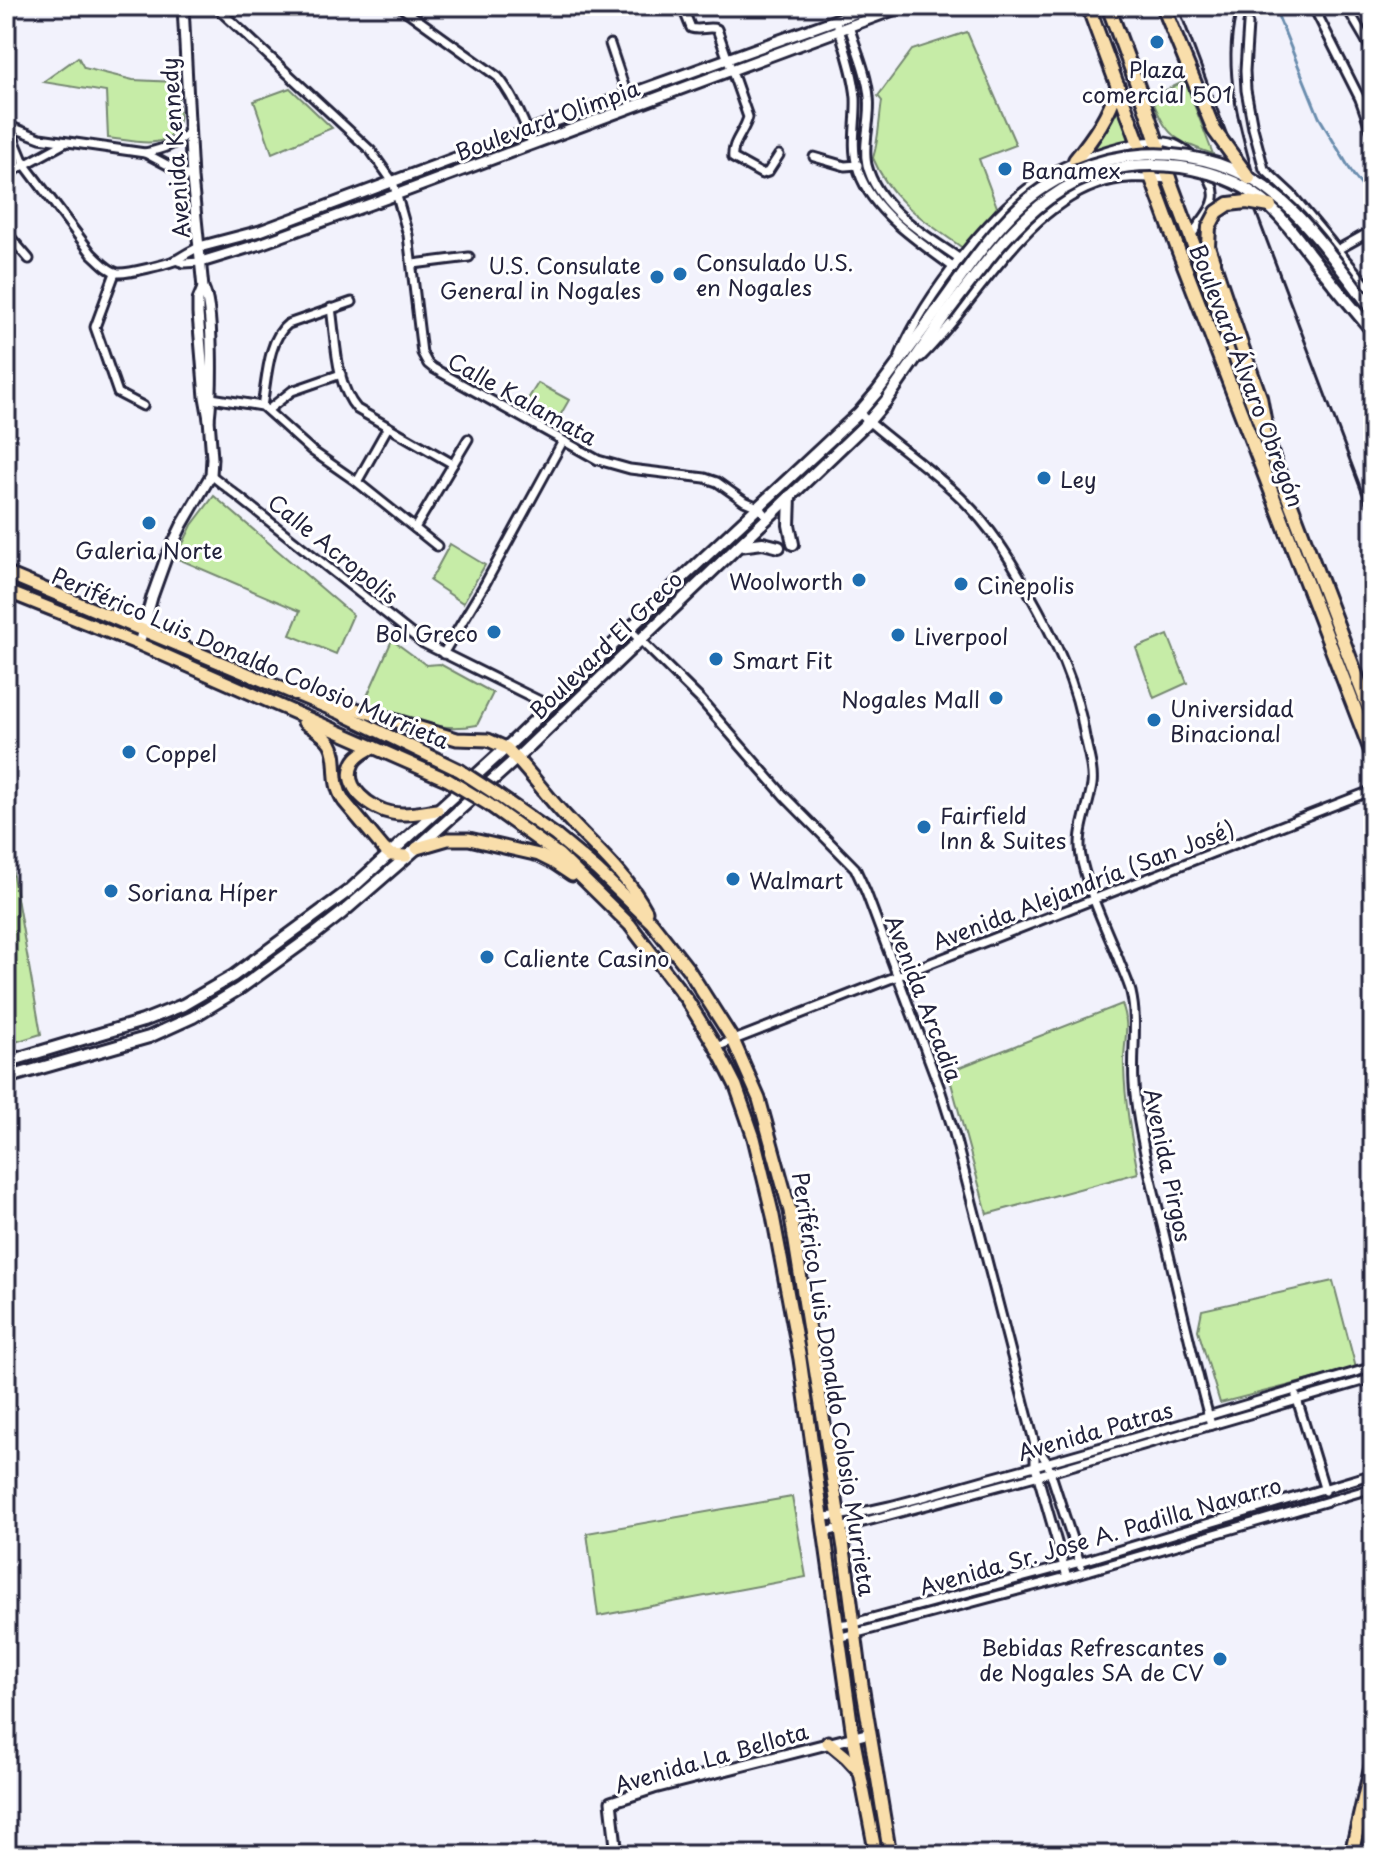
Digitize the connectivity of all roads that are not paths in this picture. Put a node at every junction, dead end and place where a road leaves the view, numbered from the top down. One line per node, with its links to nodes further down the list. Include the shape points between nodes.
1 (13, 6): 15 (street)
2 (183, 6): 27 (street, Avenida Kennedy)
3 (215, 6): 45 (street, Calle Kalamata, via 371,151)
4 (399, 6): 26 (street, via 498,77)
5 (682, 6): 18 (street, via 691,28 717,29)
6 (874, 6): 14 (street, Boulevard Olimpia)
7 (904, 6): 14 (street, Boulevard Olimpia)
8 (1088, 6): 22 (highway, Boulevard Álvaro Obregón)
9 (1108, 6): 32 (highway, Boulevard Álvaro Obregón)
10 (1163, 6): 43 (highway, bridge, via 1214,130)
11 (1313, 6): 28 (street)
12 (1346, 6): 17 (street)
13 (1248, 24): 52 (street, via 1246,90 1261,163)
14 (841, 25): 18 (street, Boulevard Olimpia); 19 (street, Boulevard Olimpia); 20 (street); 21 (street)
15 (6, 37)
16 (610, 44): 23 (street)
17 (1373, 52)
18 (728, 60): 19 (street); 23 (street, Boulevard Olimpia)
19 (732, 70): 24 (street, Boulevard Olimpia); 34 (street, via 748,117 733,158 762,174)
20 (864, 77): 21 (street); 37 (street, via 869,96)
21 (853, 80): 39 (street)
22 (1118, 86): 31 (highway, Boulevard Álvaro Obregón); 36 (highway, via 1103,123)
23 (627, 95): 24 (street); 26 (street, Boulevard Olimpia)
24 (631, 107): 30 (street, Boulevard Olimpia)
25 (8, 123): 29 (street); 38 (street)
26 (528, 131): 30 (street); 45 (street, Boulevard Olimpia)
27 (189, 132): 33 (street, via 165,149); 41 (street, Avenida Kennedy)
28 (1373, 136)
29 (65, 143): 33 (street); 38 (street)
30 (532, 143): 46 (street, Boulevard Olimpia)
31 (1139, 144): 32 (street); 36 (street); 42 (highway, Boulevard Álvaro Obregón)
32 (1159, 147): 43 (main road, Boulevard El Greco, bridge); 44 (highway, Boulevard Álvaro Obregón); 50 (street, via 1179,147 1196,161 1216,192); 65 (main road, Boulevard El Greco, bridge, via 1103,161 1051,183 1012,214)
33 (145, 153): 41 (street)
34 (779, 155)
35 (814, 157): 39 (street)
36 (1075, 160): 55 (street, via 1023,192)
37 (867, 164): 39 (street); 55 (street, via 887,201)
38 (25, 165): 40 (street); 60 (street, via 92,254)
39 (857, 166): 59 (street, via 874,200)
40 (6, 175)
41 (192, 178): 51 (street, Avenida Kennedy)
42 (1152, 178): 44 (street); 68 (street, via 1098,184 1043,216); 103 (highway, Boulevard Álvaro Obregón)
43 (1249, 178): 64 (main road, Boulevard El Greco, bridge, via 1295,213)
44 (1169, 179): 50 (highway, Boulevard Álvaro Obregón)
45 (393, 182): 46 (street, Calle Kalamata); 51 (street, Boulevard Olimpia, via 260,231)
46 (398, 194): 57 (street, Boulevard Olimpia); 58 (street, Calle Kalamata)
47 (1270, 206): 65 (main road, Boulevard El Greco, bridge, via 1240,185 1187,168 1127,166 1106,171 1058,191 1034,209); 66 (main road, Boulevard El Greco, bridge); 77 (highway, bridge, via 1229,204 1209,227 1208,246 1263,408)
48 (1373, 230): 52 (street)
49 (6, 232): 54 (street)
50 (1191, 236): 77 (highway, Boulevard Álvaro Obregón)
51 (199, 247): 56 (street); 57 (street, Avenida Kennedy)
52 (1337, 250): 61 (street)
53 (469, 257): 58 (street)
54 (29, 259)
55 (960, 259): 59 (street)
56 (175, 260): 57 (street); 60 (street)
57 (201, 262): 70 (street, Avenida Kennedy, via 209,299)
58 (413, 264): 78 (street, Calle Kalamata, via 422,353 428,364)
59 (954, 268): 67 (street, via 916,323)
60 (115, 273): 71 (street, via 96,332 118,393)
61 (1373, 293)
62 (352, 302): 63 (street)
63 (331, 308): 69 (street); 72 (street, via 281,330 273,343)
64 (1373, 310)
65 (940, 314): 67 (main road, Boulevard El Greco); 68 (main road, Boulevard El Greco)
66 (1373, 332)
67 (895, 368): 73 (main road, Boulevard El Greco)
68 (908, 369): 74 (main road, Boulevard El Greco)
69 (341, 374): 72 (street, via 299,387); 75 (street, via 357,409)
70 (208, 398): 72 (street); 80 (street, Avenida Kennedy)
71 (143, 406)
72 (265, 408): 81 (street)
73 (859, 413): 74 (street, Avenida Pirgos); 83 (main road, Boulevard El Greco)
74 (869, 421): 82 (main road, Boulevard El Greco); 112 (street, Avenida Pirgos, via 982,519 1055,640 1090,763 1092,786 1079,846)
75 (388, 427): 79 (street); 81 (street)
76 (468, 439): 79 (street)
77 (1266, 439): 100 (highway, Boulevard Álvaro Obregón)
78 (563, 441): 83 (street, Calle Kalamata, via 617,467 717,482); 96 (street)
79 (453, 464): 85 (street)
80 (211, 475): 93 (street, via 166,558); 96 (street, Calle Acropolis)
81 (357, 482): 85 (street)
82 (790, 496): 84 (main road, Boulevard El Greco); 86 (main road)
83 (754, 511): 84 (street, Calle Kalamata); 92 (main road, Boulevard El Greco)
84 (764, 522): 88 (main road, Boulevard El Greco)
85 (415, 528): 87 (street)
86 (793, 544)
87 (437, 546)
88 (739, 546): 89 (main road); 94 (main road, Boulevard El Greco)
89 (779, 547)
90 (6, 573): 93 (main road, Periférico Luis Donaldo Colosio Murrieta)
91 (6, 591): 95 (main road, Periférico Luis Donaldo Colosio Murrieta)
92 (629, 629): 94 (street, Avenida Arcadia); 98 (main road, Boulevard El Greco)
93 (143, 631): 95 (street); 97 (main road, Periférico Luis Donaldo Colosio Murrieta)
94 (639, 640): 104 (main road, Boulevard El Greco); 114 (street, Avenida Arcadia, via 855,868)
95 (139, 644): 99 (main road, Periférico Luis Donaldo Colosio Murrieta)
96 (443, 654): 98 (street, Calle Acropolis)
97 (322, 705): 102 (main road, via 349,707); 106 (main road, Periférico Luis Donaldo Colosio Murrieta, bridge, via 459,770)
98 (550, 706): 102 (main road, Boulevard El Greco)
99 (287, 710): 101 (main road, Periférico Luis Donaldo Colosio Murrieta); 109 (main road, via 330,743 338,793)
100 (1373, 719)
101 (373, 747): 106 (main road, Periférico Luis Donaldo Colosio Murrieta, bridge); 107 (main road, via 357,757 351,770 359,796 387,812)
102 (506, 748): 104 (main road); 107 (main road, Boulevard El Greco)
103 (1373, 756)
104 (517, 758): 108 (main road, Boulevard El Greco); 113 (main road, via 616,868)
105 (1373, 790): 112 (street, Avenida Alejandría (San José))
106 (492, 799): 111 (main road, Periférico Luis Donaldo Colosio Murrieta); 113 (main road, Periférico Luis Donaldo Colosio Murrieta, via 555,835)
107 (437, 810): 109 (main road, Boulevard El Greco)
108 (417, 848): 110 (main road, Boulevard El Greco); 111 (main road, via 469,839 539,855)
109 (391, 855): 110 (main road); 117 (main road, Boulevard El Greco, via 202,995 152,1018)
110 (406, 856): 118 (main road, Boulevard El Greco, via 315,934 193,1017 149,1037)
111 (603, 898): 116 (main road, Periférico Luis Donaldo Colosio Murrieta, via 641,939)
112 (1094, 899): 114 (street, Avenida Alejandría (San José)); 123 (street, Avenida Pirgos, via 1130,987 1139,1122)
113 (652, 923): 115 (main road, Periférico Luis Donaldo Colosio Murrieta)
114 (897, 976): 115 (street, Avenida Alejandría (San José)); 125 (street, Avenida Arcadia, via 954,1133)
115 (733, 1040): 116 (street, Avenida Alejandría (San José)); 134 (main road, Periférico Luis Donaldo Colosio Murrieta, via 759,1099 790,1211)
116 (716, 1047): 133 (main road, Periférico Luis Donaldo Colosio Murrieta, via 754,1138 773,1216)
117 (6, 1062)
118 (6, 1078)
119 (1373, 1367): 121 (street, Avenida Patras)
120 (1373, 1378): 122 (street, Avenida Patras)
121 (1295, 1390): 122 (street); 123 (street, Avenida Patras)
122 (1298, 1400): 124 (street, Avenida Patras); 131 (street)
123 (1208, 1416): 124 (street, Avenida Pirgos); 126 (street, Avenida Patras)
124 (1211, 1425): 128 (street, Avenida Patras)
125 (1035, 1445): 126 (street, Avenida Arcadia); 127 (street, Avenida Arcadia)
126 (1047, 1462): 127 (street, Avenida Patras); 128 (street, Avenida Arcadia)
127 (1037, 1471): 128 (street, Avenida Patras); 134 (street, Avenida Patras); 134 (street, Avenida Patras, via 881,1507); 137 (street, Avenida Arcadia)
128 (1050, 1472): 136 (street, Avenida Arcadia)
129 (1373, 1474): 131 (street, Avenida Sr. Jose A. Padilla Navarro)
130 (1373, 1488): 132 (street, Avenida Sr. Jose A. Padilla Navarro)
131 (1324, 1489): 132 (street); 136 (street, Avenida Sr. Jose A. Padilla Navarro)
132 (1328, 1501): 138 (street, Avenida Sr. Jose A. Padilla Navarro)
133 (824, 1517): 134 (street, Avenida Patras); 135 (main road, Periférico Luis Donaldo Colosio Murrieta)
134 (840, 1522): 135 (street, Avenida Patras); 142 (main road, Periférico Luis Donaldo Colosio Murrieta)
135 (826, 1532): 143 (main road, Periférico Luis Donaldo Colosio Murrieta)
136 (1080, 1562): 137 (street, Avenida Sr. Jose A. Padilla Navarro); 138 (street, Avenida Arcadia)
137 (1064, 1567): 139 (street, Avenida Arcadia); 140 (street, Avenida Sr. Jose A. Padilla Navarro)
138 (1083, 1572): 139 (street, Avenida Sr. Jose A. Padilla Navarro)
139 (1067, 1577): 141 (street, Avenida Sr. Jose A. Padilla Navarro)
140 (924, 1605): 141 (street); 142 (street, Avenida Sr. Jose A. Padilla Navarro)
141 (926, 1615): 142 (street, Avenida Sr. Jose A. Padilla Navarro)
142 (855, 1629): 143 (street, Avenida Sr. Jose A. Padilla Navarro); 143 (street, Avenida Sr. Jose A. Padilla Navarro); 144 (main road, Periférico Luis Donaldo Colosio Murrieta)
143 (837, 1632): 145 (main road, Periférico Luis Donaldo Colosio Murrieta)
144 (870, 1733): 145 (street, Avenida La Bellota); 152 (main road, Periférico Luis Donaldo Colosio Murrieta)
145 (853, 1736): 146 (street, Avenida La Bellota); 148 (main road, Periférico Luis Donaldo Colosio Murrieta)
146 (828, 1742): 148 (main road); 150 (street, Avenida La Bellota, via 611,1802)
147 (1373, 1760): 153 (highway)
148 (860, 1773): 151 (main road, Periférico Luis Donaldo Colosio Murrieta)
149 (1373, 1845): 154 (highway)
150 (617, 1855)
151 (876, 1855)
152 (890, 1855)
153 (1351, 1855)
154 (1371, 1855)

